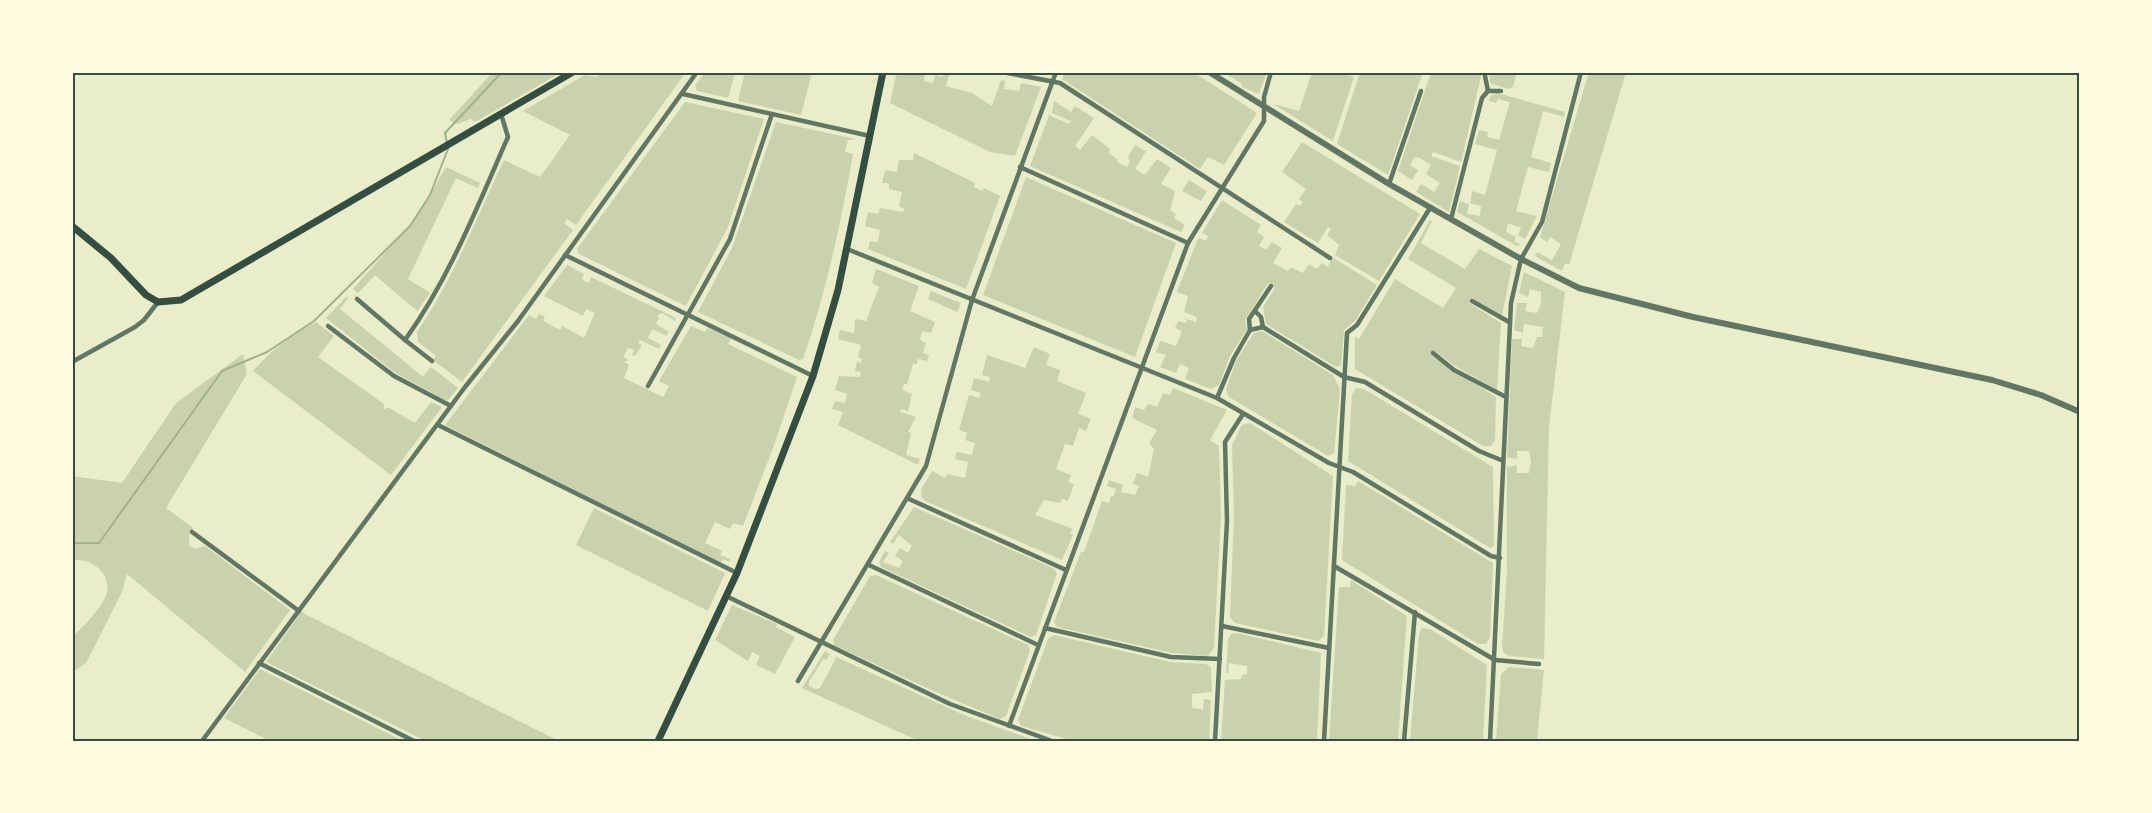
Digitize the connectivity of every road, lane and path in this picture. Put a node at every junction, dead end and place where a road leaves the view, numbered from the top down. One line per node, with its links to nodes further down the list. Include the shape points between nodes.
1 (573, 72): 16 (main road)
2 (698, 72): 14 (street)
3 (884, 72): 18 (main road)
4 (1002, 72): 10 (street)
5 (1056, 72): 10 (street)
6 (1209, 72): 15 (street)
7 (1271, 72): 15 (street)
8 (1581, 72): 29 (street, via 1542,222)
9 (1485, 76): 13 (street)
10 (1053, 80): 19 (street); 21 (street)
11 (1421, 91): 20 (street)
12 (1501, 91): 13 (street)
13 (1488, 92): 23 (street, via 1482,98)
14 (683, 94): 17 (street); 27 (street)
15 (1265, 108): 20 (street); 21 (street, via 1264,121)
16 (501, 114): 34 (main road, via 181,300); 41 (street, via 508,137 457,253)
17 (772, 114): 18 (street); 36 (street, via 730,239)
18 (870, 136): 26 (main road)
19 (1020, 167): 25 (street); 32 (street)
20 (1389, 184): 22 (street)
21 (1220, 189): 25 (street); 28 (street)
22 (1430, 208): 23 (street); 47 (street, via 1357,325 1347,333)
23 (1450, 219): 29 (street)
24 (72, 226): 34 (main road, via 111,258 142,292)
25 (1188, 243): 45 (street)
26 (847, 249): 32 (street); 46 (main road)
27 (565, 255): 36 (street); 51 (street)
28 (1330, 258)
29 (1521, 259): 37 (street); 52 (street, via 1579,288 1662,310 1992,380)
30 (1271, 286): 35 (street)
31 (357, 299): 41 (street)
32 (972, 300): 45 (street); 57 (street, via 926,466)
33 (1472, 301): 37 (street)
34 (158, 302): 44 (street, via 135,327)
35 (1255, 311): 39 (street); 40 (street)
36 (689, 315): 46 (street); 48 (street)
37 (1509, 322): 49 (street)
38 (328, 326): 51 (street, via 394,376)
39 (1263, 327): 40 (street); 47 (street)
40 (1250, 330): 50 (street)
41 (405, 340): 43 (street)
42 (1433, 353): 49 (street, via 1454,370)
43 (432, 361)
44 (72, 362)
45 (1142, 367): 50 (street); 62 (street)
46 (813, 376): 63 (main road)
47 (1344, 377): 55 (street, via 1365,382 1479,451); 56 (street)
48 (648, 386)
49 (1504, 396): 55 (street)
50 (1217, 398): 53 (street)
51 (451, 406): 54 (street)
52 (2080, 412)
53 (1243, 414): 56 (street); 67 (street, via 1225,442 1227,520)
54 (438, 425): 63 (street); 65 (street)
55 (1501, 460): 59 (street)
56 (1338, 466): 59 (street); 61 (street)
57 (909, 499): 60 (street); 62 (street)
58 (192, 532): 65 (street)
59 (1500, 558): 73 (street)
60 (869, 565): 69 (street); 70 (street)
61 (1334, 566): 66 (street); 71 (street)
62 (1066, 570): 68 (street)
63 (737, 573): 64 (main road)
64 (726, 596): 69 (street); 80 (main road)
65 (299, 611): 74 (street)
66 (1415, 612): 73 (street); 84 (street)
67 (1222, 626): 71 (street); 72 (street)
68 (1045, 628): 70 (street); 72 (street, via 1171,657)
69 (823, 642): 76 (street); 77 (street, via 950,704)
70 (1038, 645): 77 (street)
71 (1329, 648): 83 (street)
72 (1220, 659): 82 (street)
73 (1495, 660): 75 (street); 85 (street)
74 (259, 663): 78 (street); 79 (street)
75 (1539, 664)
76 (798, 681)
77 (1009, 726): 81 (street)
78 (202, 741)
79 (414, 741)
80 (658, 741)
81 (1052, 741)
82 (1215, 741)
83 (1324, 741)
84 (1404, 741)
85 (1490, 741)

